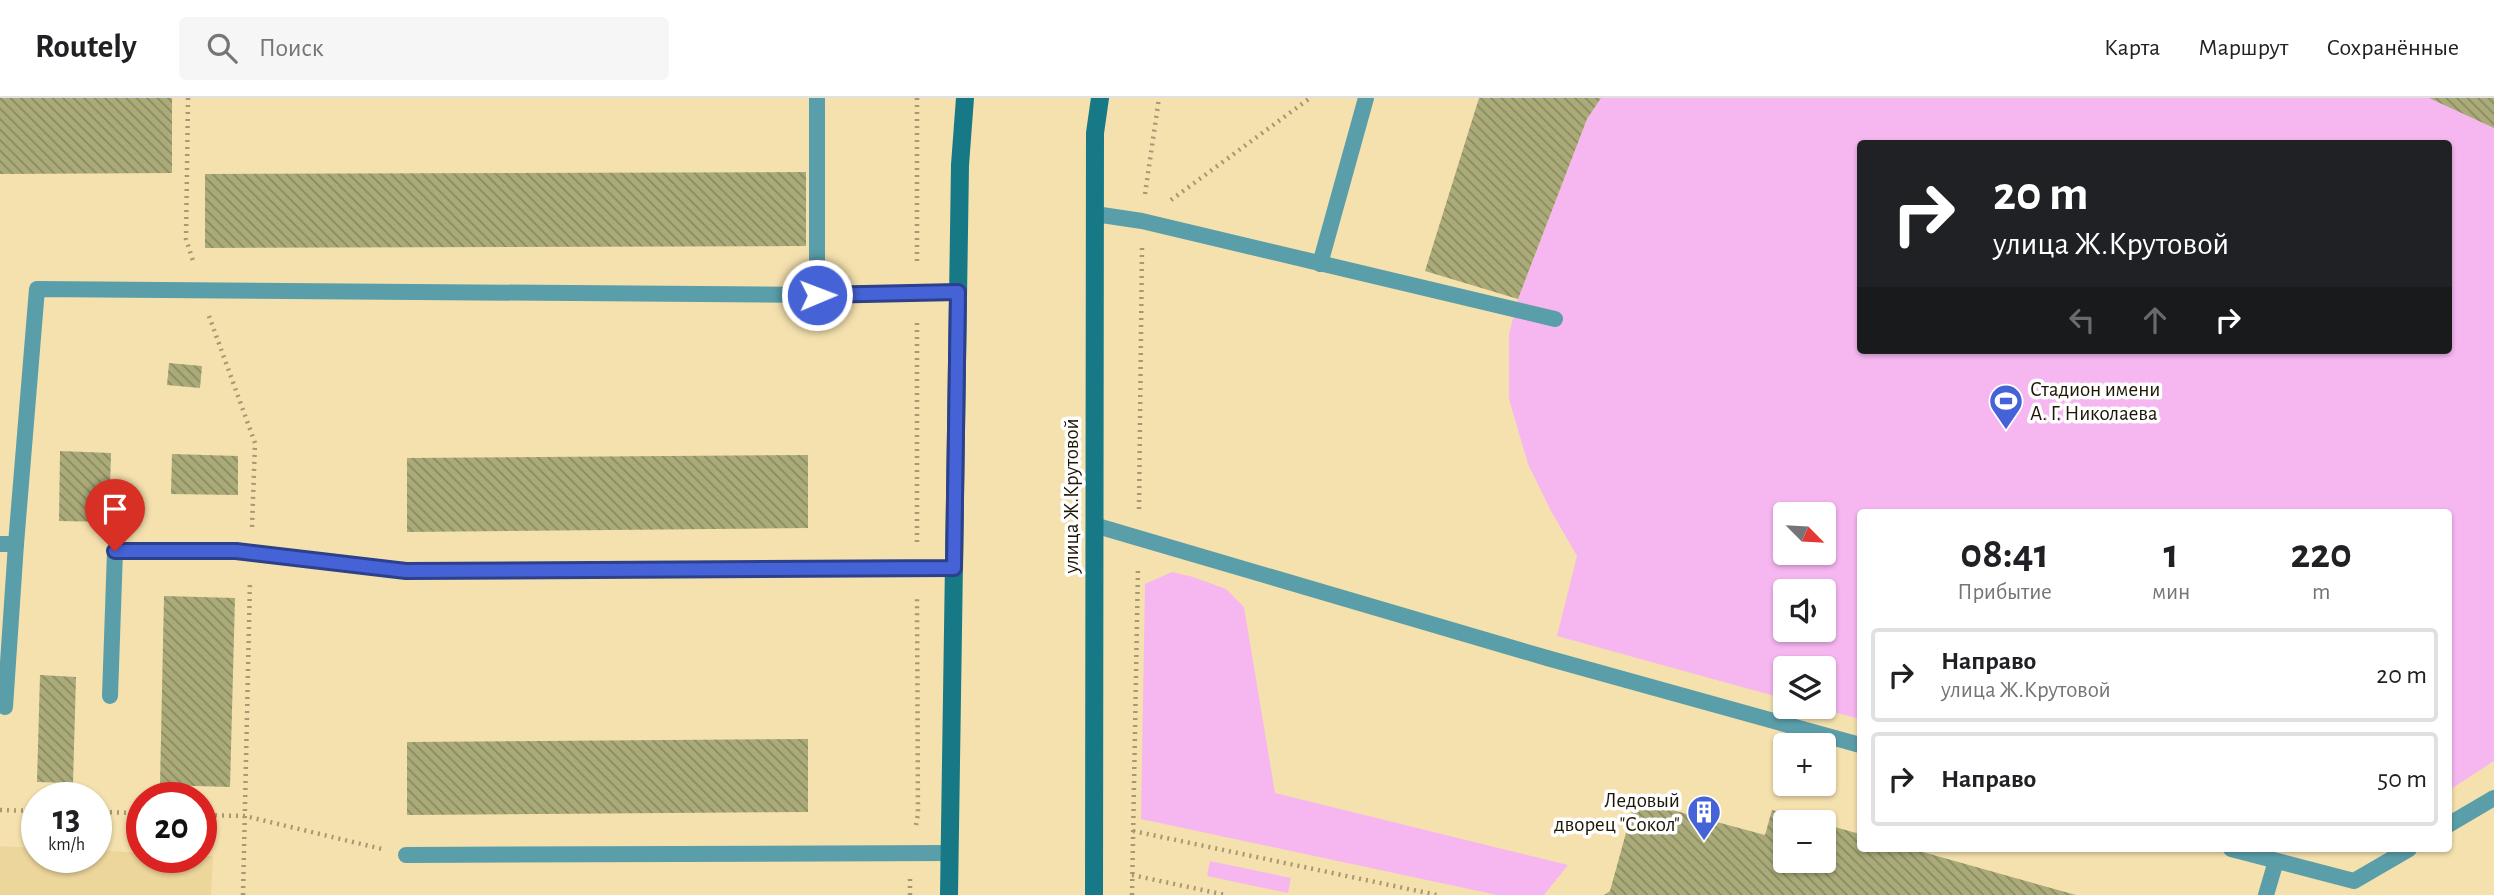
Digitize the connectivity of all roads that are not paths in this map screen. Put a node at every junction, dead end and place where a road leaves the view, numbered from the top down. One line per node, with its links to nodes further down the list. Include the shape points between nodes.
1 (817, 98): 8 (lane)
2 (965, 98): 7 (main road)
3 (1100, 98): 5 (main road, улица Ж.Крутовой)
4 (1366, 98): 6 (lane)
5 (1095, 214): 6 (lane); 10 (main road, улица Ж.Крутовой)
6 (1320, 264): 9 (lane)
7 (958, 292): 8 (lane); 12 (main road)
8 (817, 295): 11 (lane, via 37,289)
9 (1555, 319)
10 (1094, 525): 15 (lane); 24 (main road, улица Ж.Крутовой)
11 (8, 544): 14 (lane)
12 (954, 568): 13 (lane, via 406,571 251,552 115,551); 20 (main road)
13 (110, 695)
14 (5, 707)
15 (1857, 744)
16 (2494, 798): 17 (lane)
17 (2452, 823)
18 (2242, 852): 22 (lane)
19 (2404, 852): 22 (lane, via 2354,881)
20 (949, 853): 21 (lane); 23 (main road)
21 (406, 855)
22 (2276, 861): 25 (lane)
23 (949, 895)
24 (1094, 895)
25 (2266, 895)

